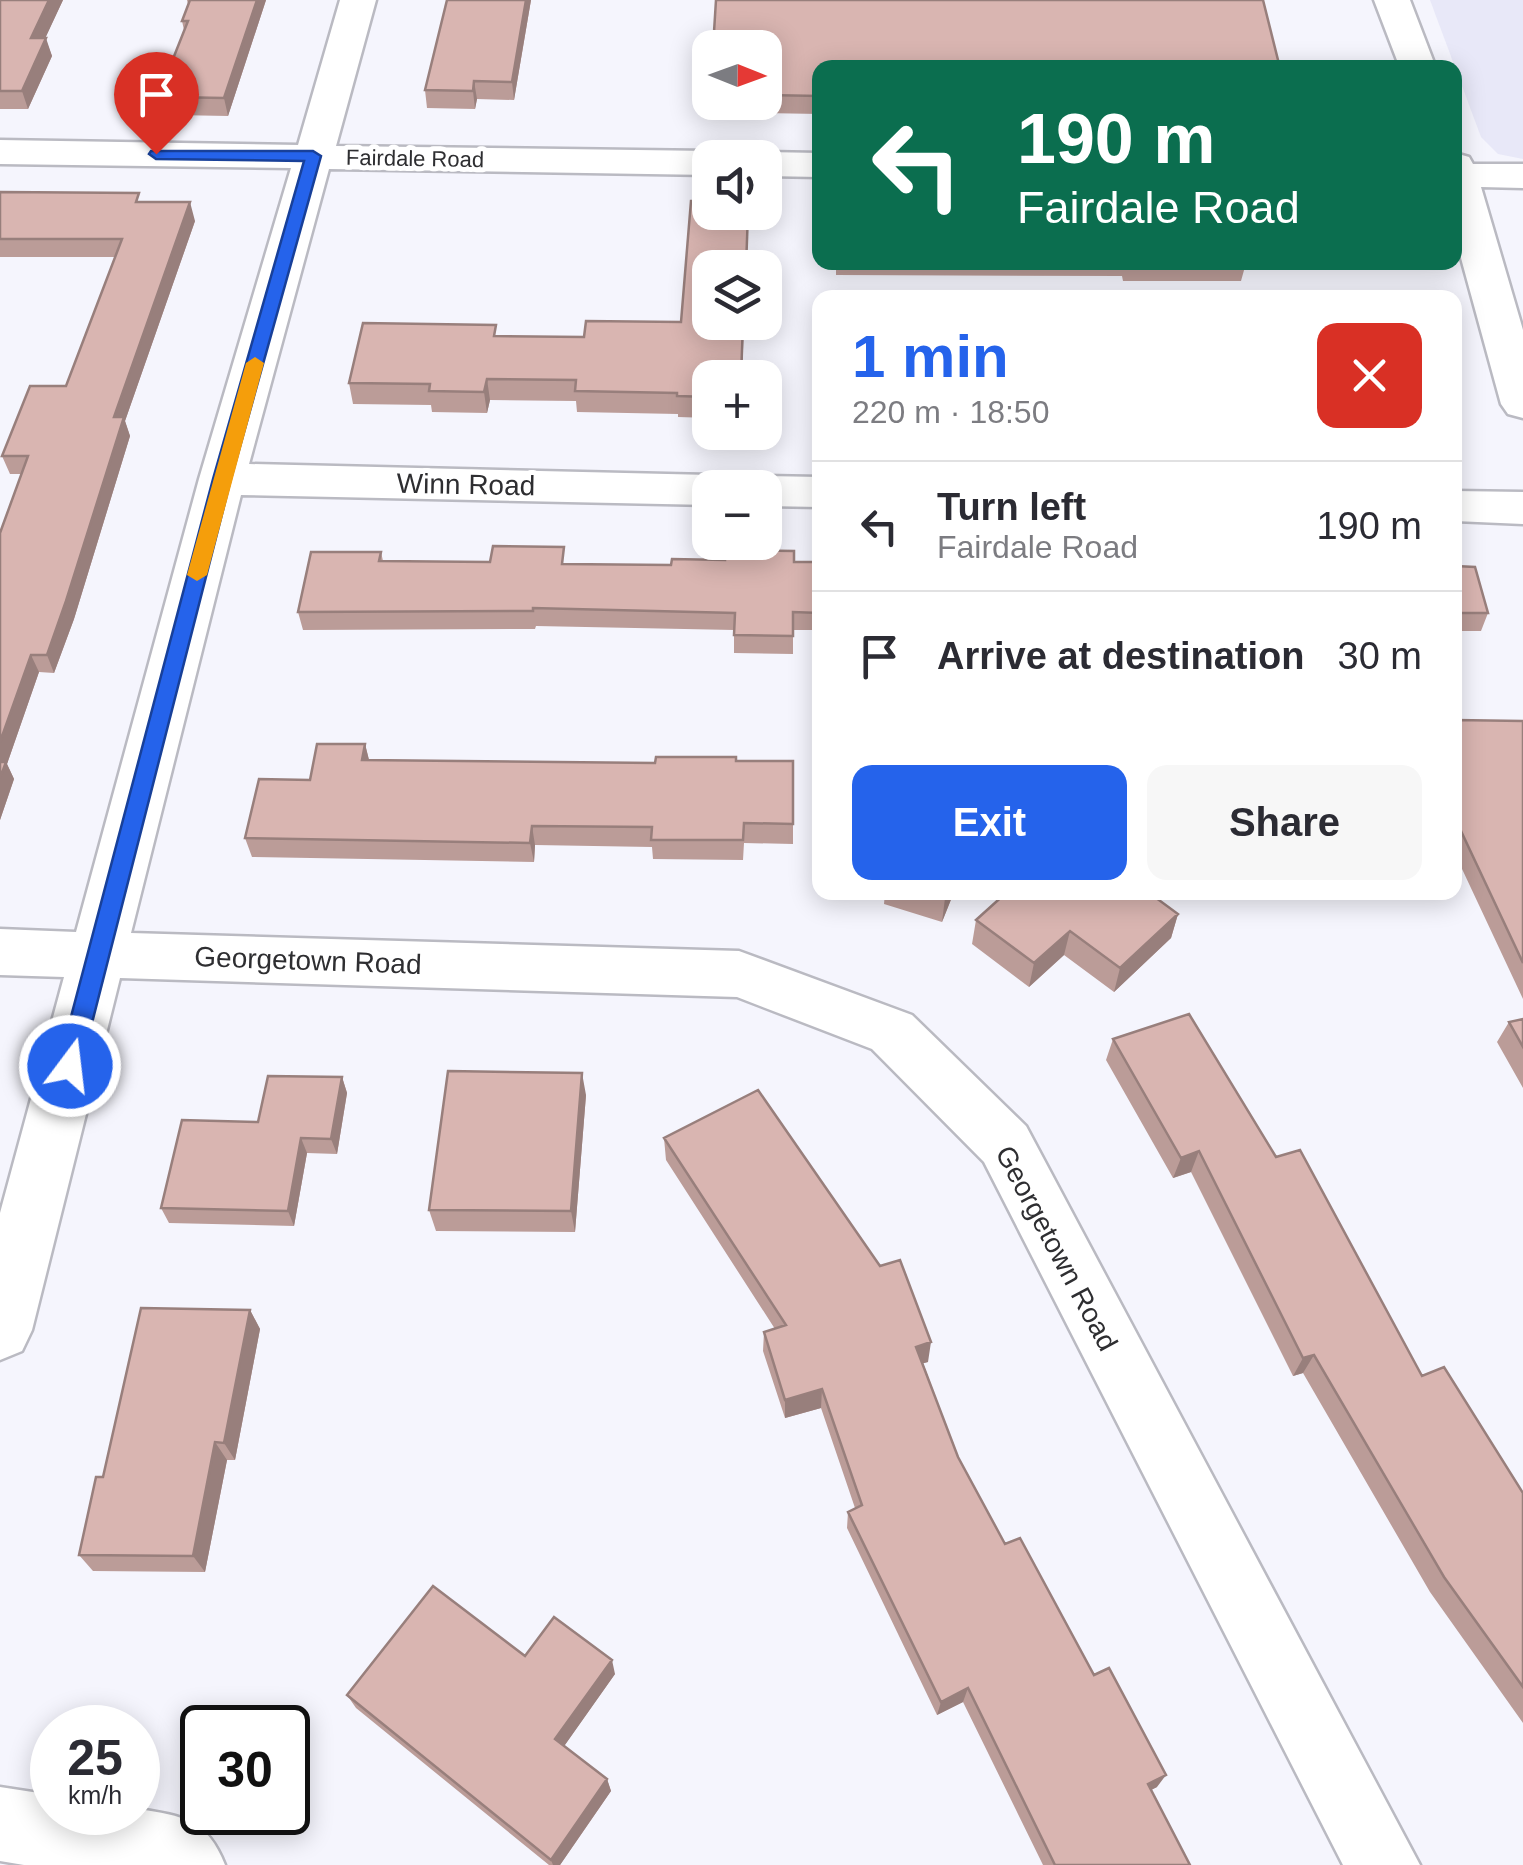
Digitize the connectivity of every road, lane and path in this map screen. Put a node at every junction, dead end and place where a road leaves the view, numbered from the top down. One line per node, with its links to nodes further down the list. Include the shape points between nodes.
1 (358, 0): 5 (street)
2 (1392, 0): 3 (street)
3 (1415, 60)
4 (0, 152): 5 (street, Fairdale Road)
5 (313, 156): 6 (street, Fairdale Road); 13 (street)
6 (692, 163)
7 (782, 164): 8 (street)
8 (812, 164)
9 (1462, 172): 10 (street)
10 (1523, 176)
11 (1462, 193): 12 (street)
12 (1523, 404)
13 (222, 479): 14 (street, Winn Road); 20 (street)
14 (692, 490)
15 (782, 491): 16 (street)
16 (812, 492)
17 (1462, 506): 18 (street)
18 (1523, 508)
19 (0, 952): 20 (street, Georgetown Road)
20 (99, 953): 21 (street); 24 (street, Georgetown Road, via 739,974 892,1032 1004,1144)
21 (0, 1330)
22 (0, 1824): 23 (street, via 173,1852)
23 (188, 1865)
24 (1383, 1865)

